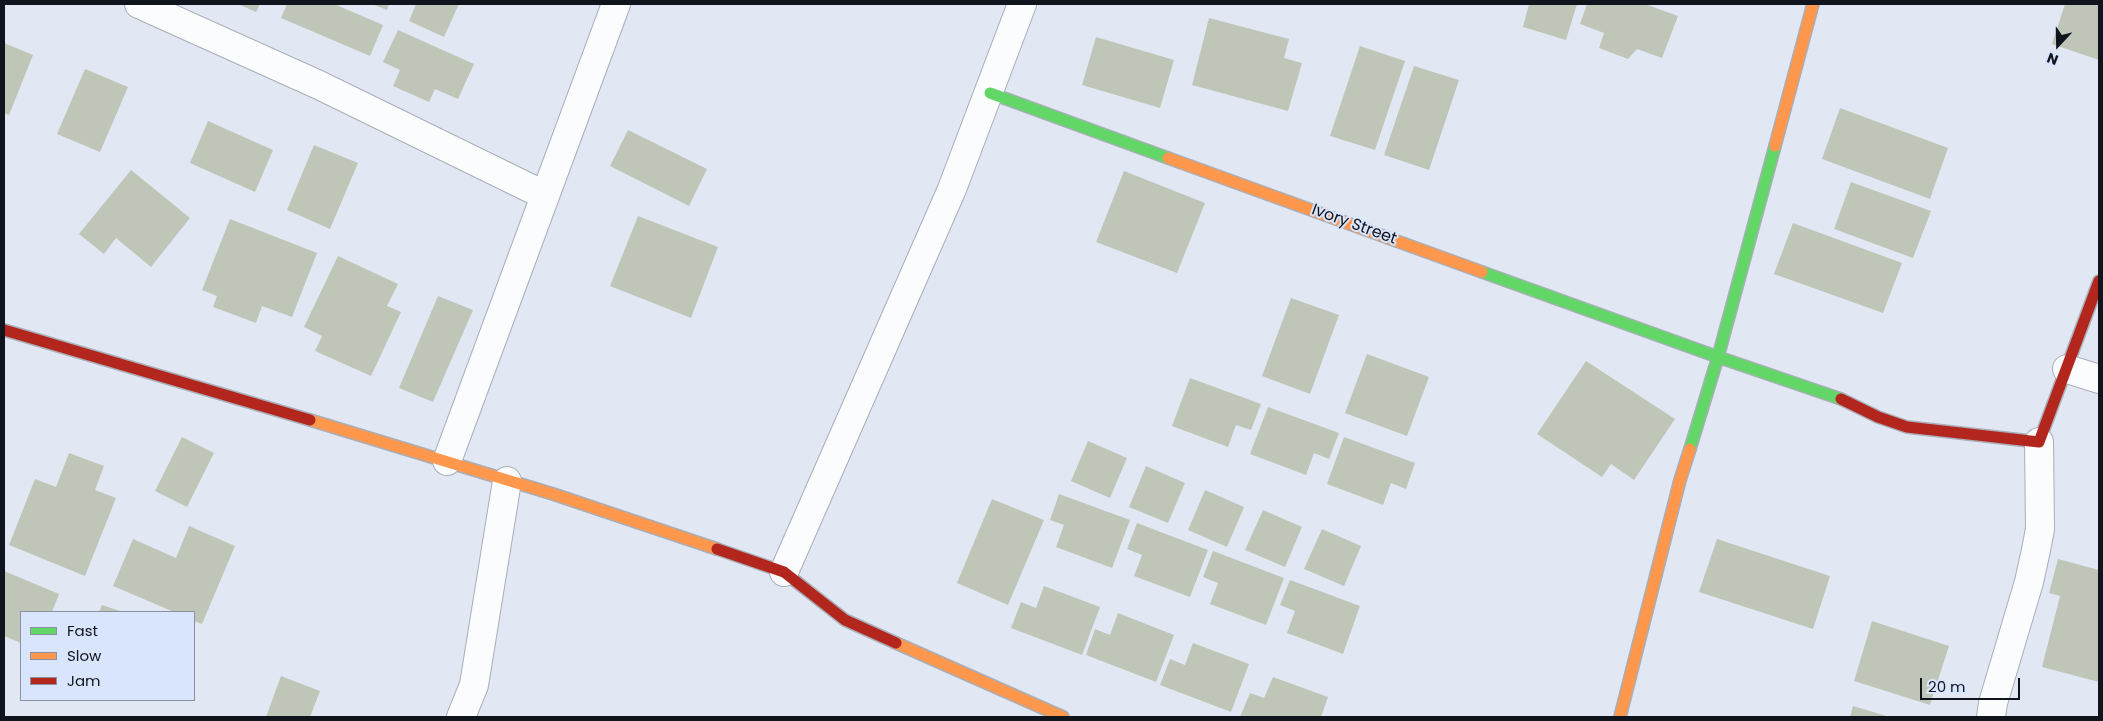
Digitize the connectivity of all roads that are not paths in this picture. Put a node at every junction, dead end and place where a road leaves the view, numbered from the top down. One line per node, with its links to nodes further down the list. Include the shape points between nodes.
1 (140, 4): 6 (street, via 319,85)
2 (616, 4): 6 (street)
3 (1022, 4): 5 (street)
4 (1813, 4): 9 (street)
5 (990, 93): 9 (street, Ivory Street); 15 (street, via 952,189)
6 (544, 195): 13 (street)
7 (2099, 281): 10 (street)
8 (4, 330): 13 (street)
9 (1718, 357): 12 (street, Ivory Street, via 1804,385 1907,426); 18 (street, via 1680,480)
10 (2066, 369): 11 (street); 12 (street)
11 (2099, 379)
12 (2039, 442): 19 (street, via 2040,529 2030,582)
13 (447, 461): 14 (street)
14 (507, 481): 15 (street); 16 (street, via 474,685)
15 (784, 572): 17 (street, via 845,620)
16 (461, 717)
17 (1063, 717)
18 (1620, 717)
19 (1991, 717)

